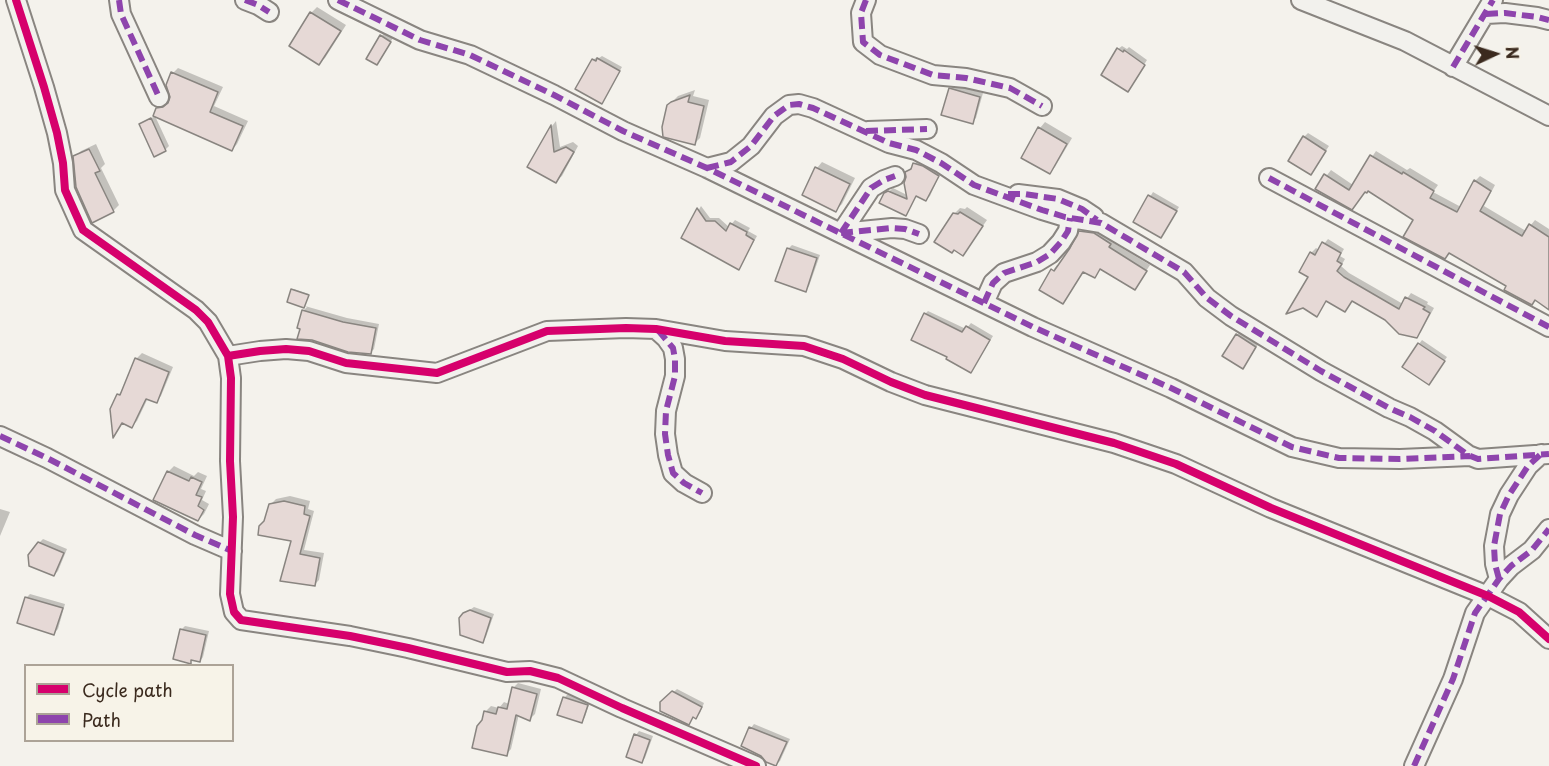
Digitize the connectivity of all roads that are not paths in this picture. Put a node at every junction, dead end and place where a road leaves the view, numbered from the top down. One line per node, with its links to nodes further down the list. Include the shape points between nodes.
1 (16, 0): 27 (street, via 57,133 65,190 82,230 196,310)
2 (119, 0): 11 (street, via 121,14)
3 (245, 0): 8 (street)
4 (338, 0): 16 (street, via 420,40 470,55)
5 (866, 0): 12 (street, via 861,13 863,42 880,56 933,75 1010,88)
6 (1301, 0): 10 (street, via 1405,41)
7 (1489, 7): 9 (street); 10 (street)
8 (269, 12)
9 (1549, 20)
10 (1452, 67): 13 (street)
11 (159, 97)
12 (1042, 106)
13 (1549, 116)
14 (927, 129): 15 (street)
15 (863, 131): 16 (street, via 813,108 789,105 731,162); 19 (street, via 916,150 974,185)
16 (707, 168): 22 (street)
17 (895, 176): 22 (street, via 871,188)
18 (1269, 178): 25 (street)
19 (1002, 194): 20 (street); 21 (street, via 1058,199)
20 (1070, 218): 21 (street); 24 (street, via 1068,231 1050,254 1004,273 993,283)
21 (1101, 223): 30 (street, via 1184,272 1207,298 1231,316 1322,371 1410,417)
22 (841, 233): 23 (street, via 892,228); 24 (street)
23 (919, 234)
24 (984, 303): 30 (street, via 1292,447 1339,458)
25 (1549, 327)
26 (656, 328): 27 (street, via 547,331 437,373 346,363 309,351 286,349); 31 (street, via 673,348 675,359 666,411 668,454 674,473); 35 (street, via 725,341 804,346 925,395 1114,443 1176,464 1271,508)
27 (228, 356): 33 (street)
28 (0, 436): 33 (street)
29 (1545, 454): 30 (street, via 1478,459); 34 (street, via 1528,466 1500,514 1494,546)
30 (1470, 456)
31 (702, 493)
32 (1549, 529): 34 (street)
33 (232, 550): 37 (street, via 230,594 234,612 241,620 374,640 507,672 530,671 558,678)
34 (1499, 579): 35 (street)
35 (1488, 596): 36 (street, via 1520,612); 38 (street, via 1475,614 1453,680)
36 (1549, 639)
37 (756, 766)
38 (1414, 766)

